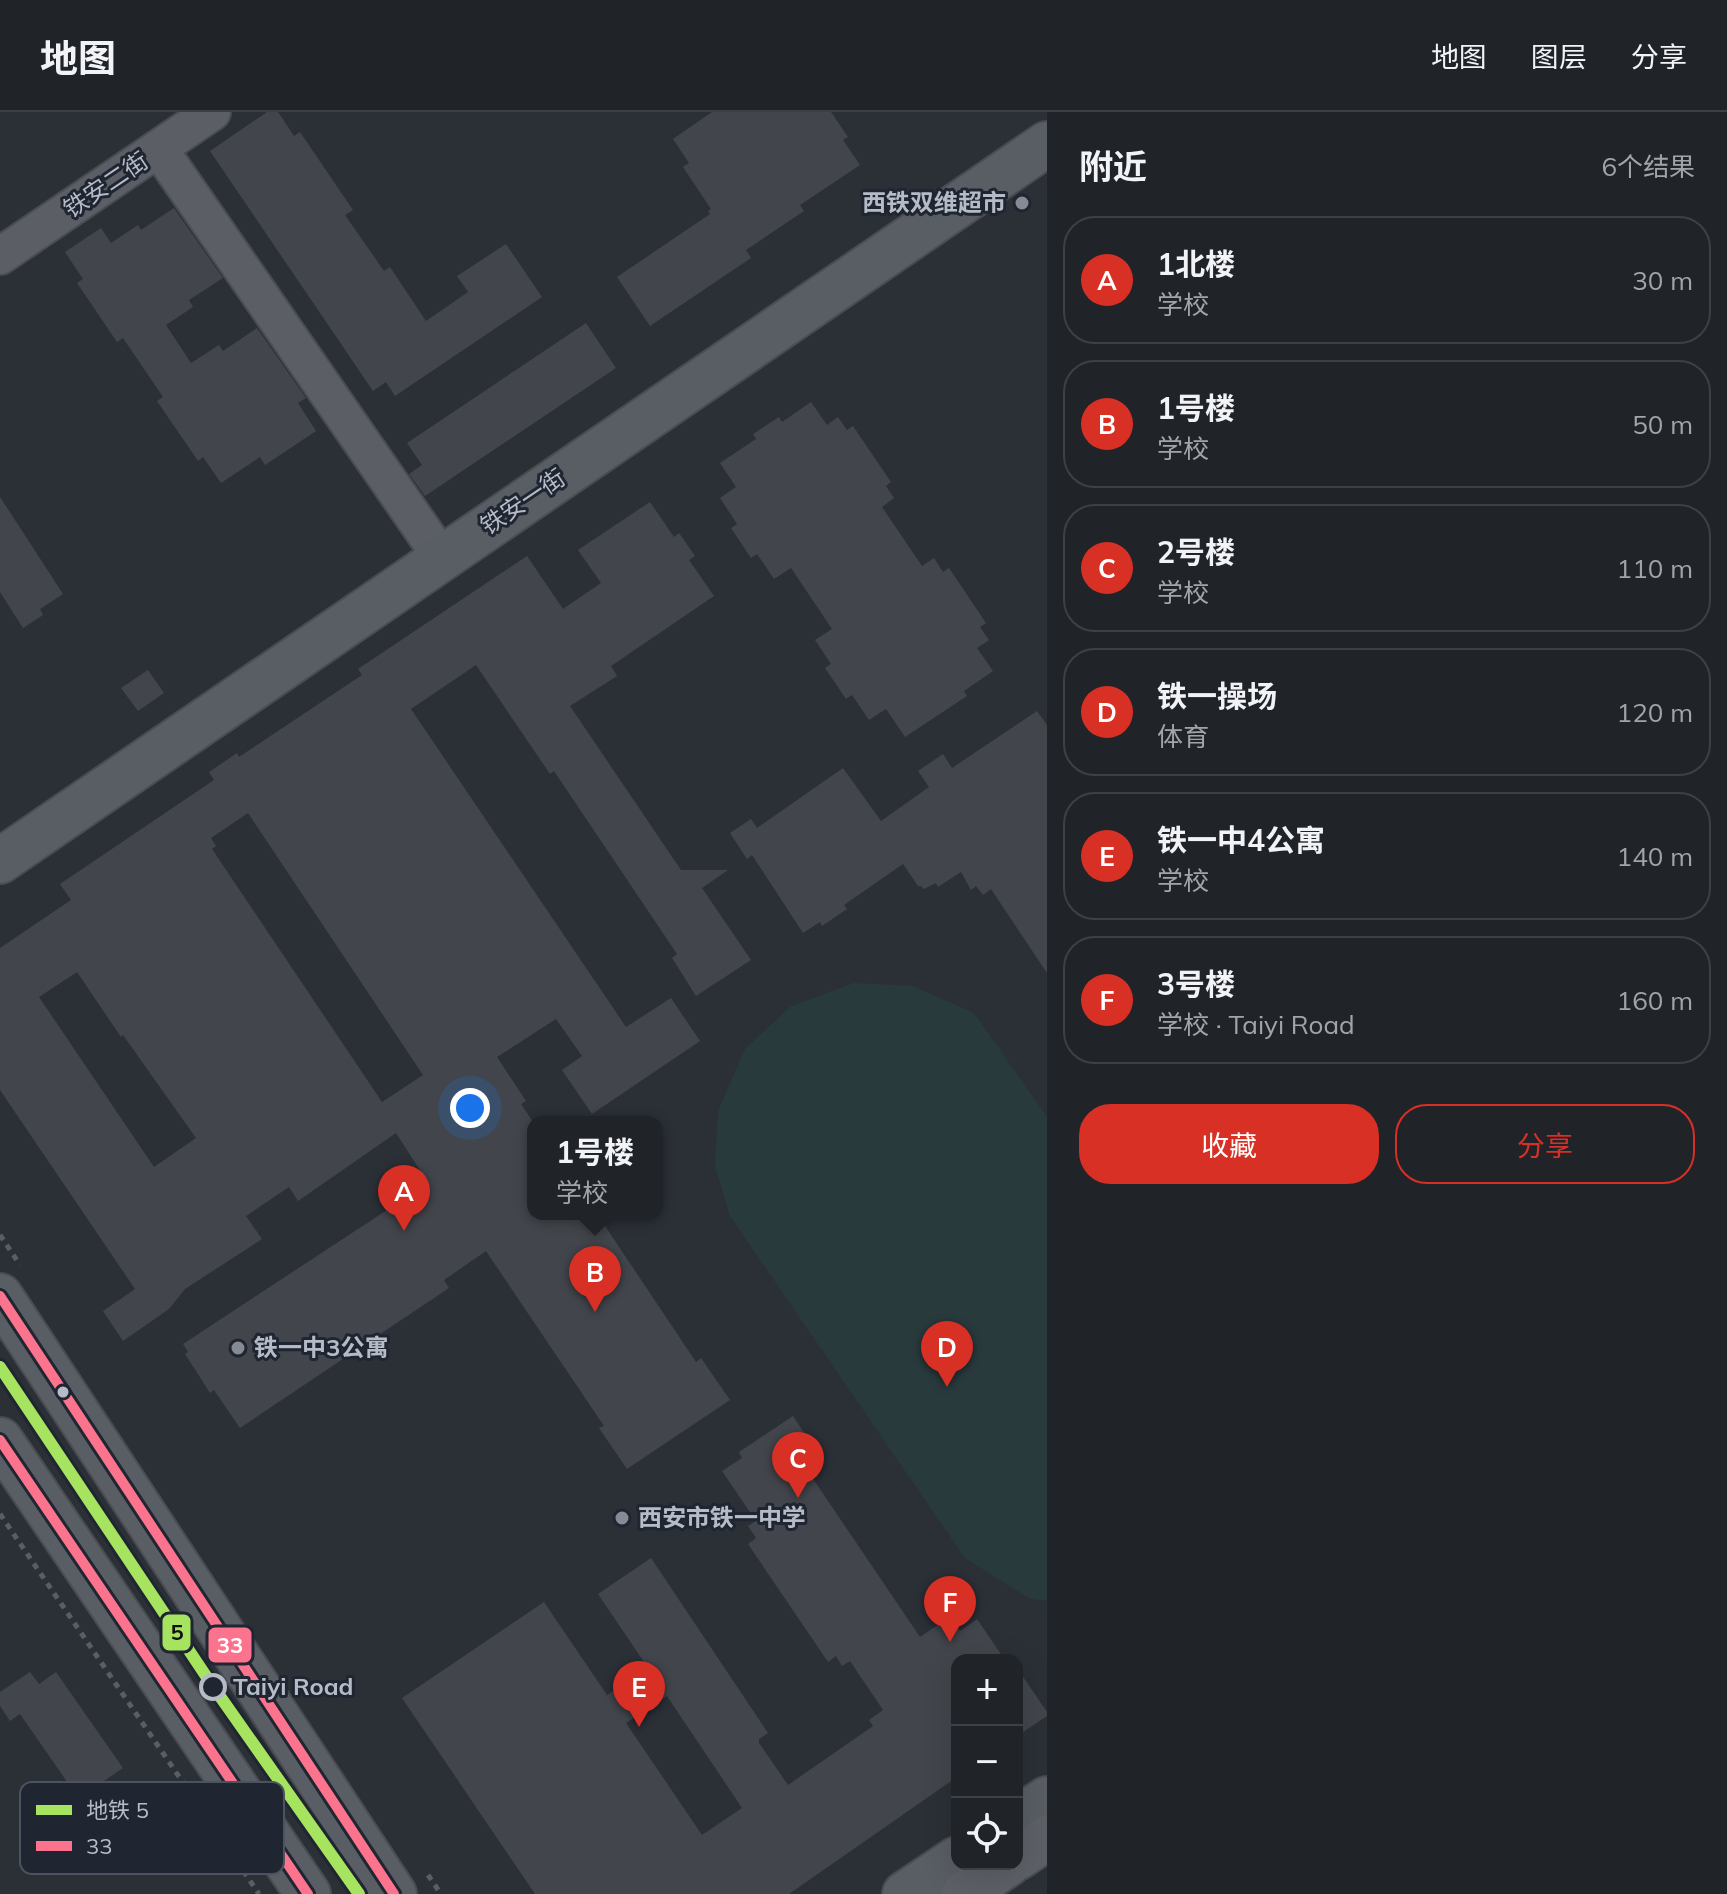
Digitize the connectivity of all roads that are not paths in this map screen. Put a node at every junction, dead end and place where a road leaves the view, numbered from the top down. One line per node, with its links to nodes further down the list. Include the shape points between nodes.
1 (212, 112): 3 (street, 铁安二街)
2 (1047, 144): 5 (main road, 铁安一街)
3 (159, 149): 4 (street, 铁安二街); 5 (street)
4 (0, 256)
5 (442, 558): 6 (main road, 铁安一街)
6 (0, 861)
7 (0, 1296): 19 (main road)
8 (0, 1440): 9 (main road)
9 (232, 1782)
10 (1047, 1799): 11 (main road)
11 (1023, 1815)
12 (1047, 1838): 13 (main road)
13 (1023, 1854)
14 (284, 1859): 18 (main road)
15 (951, 1863): 20 (main road)
16 (999, 1870): 21 (main road)
17 (1047, 1874): 22 (main road)
18 (308, 1894)
19 (394, 1894)
20 (905, 1894)
21 (964, 1894)
22 (1018, 1894)

